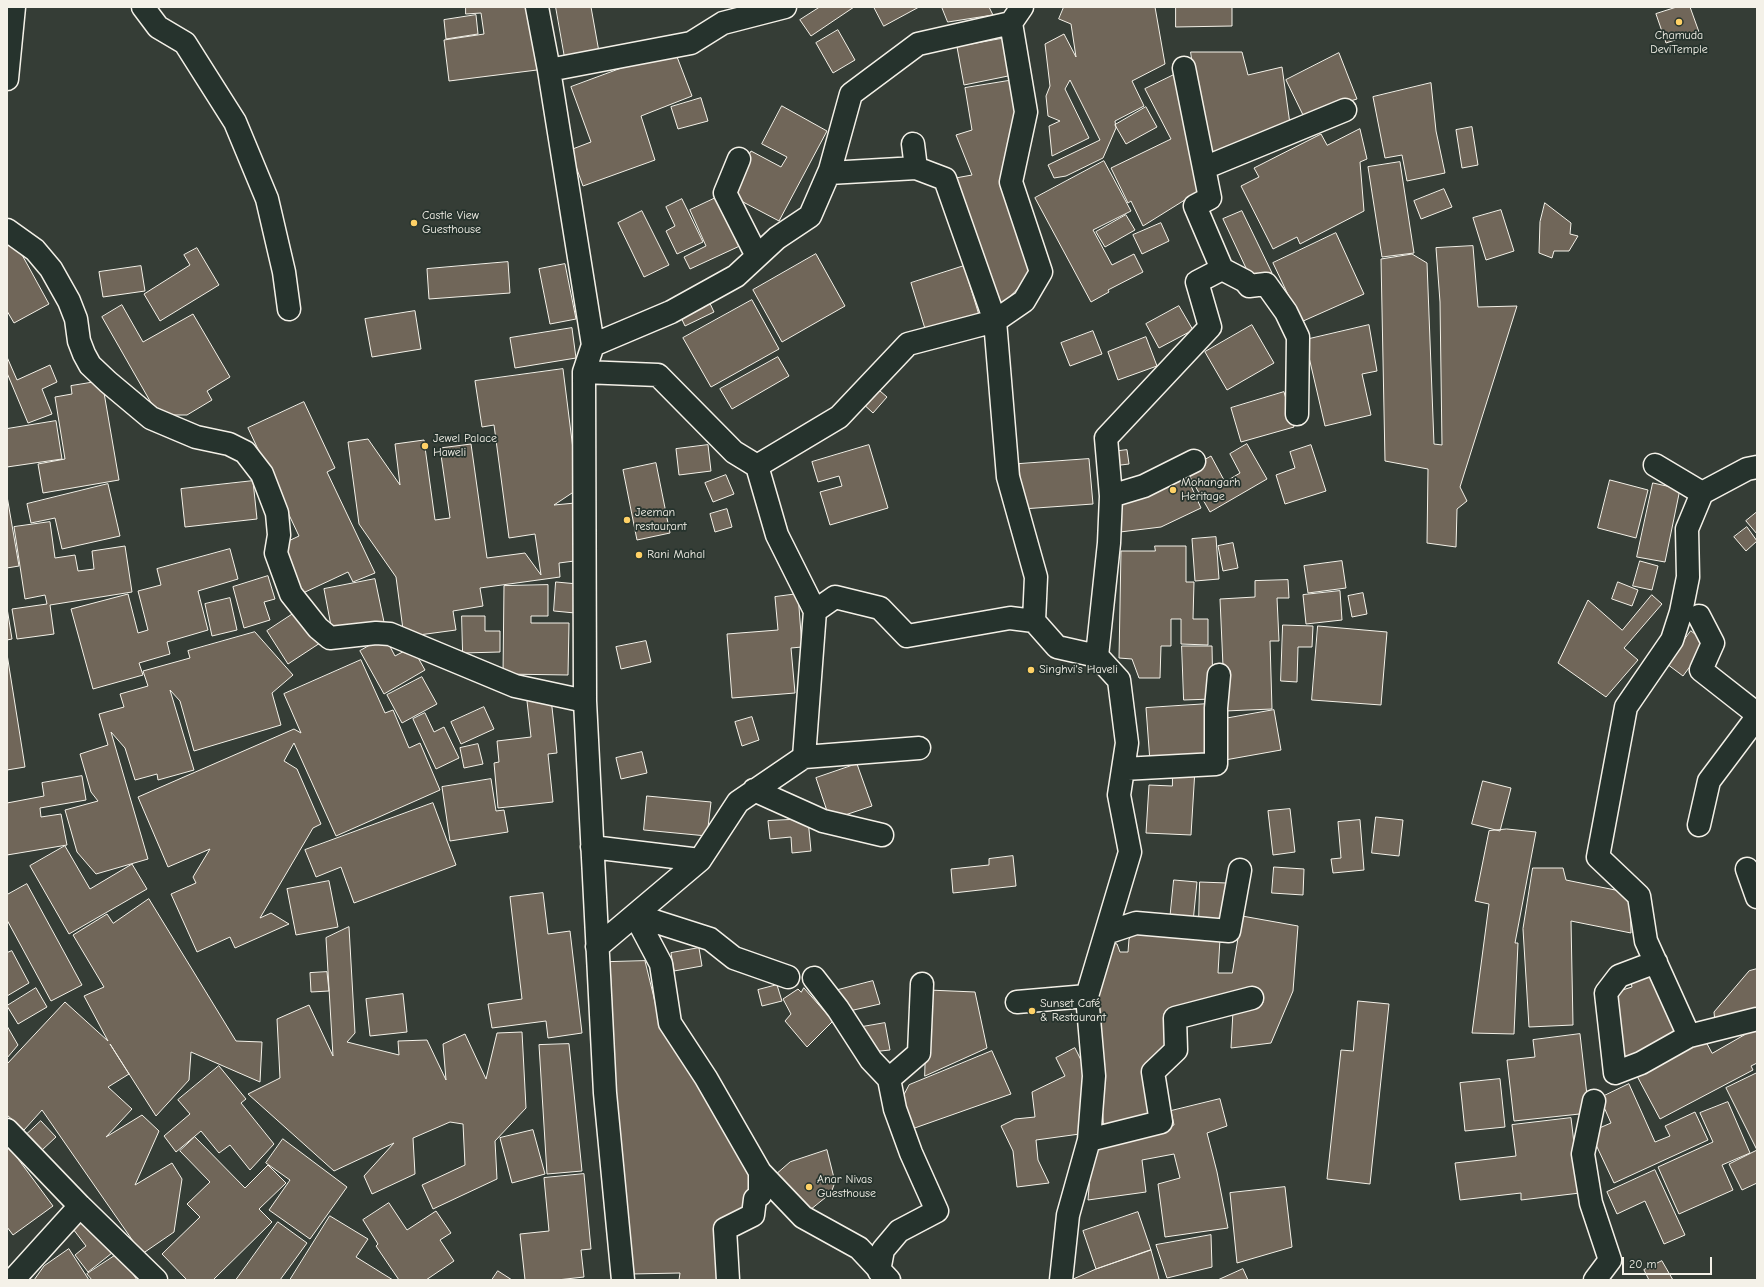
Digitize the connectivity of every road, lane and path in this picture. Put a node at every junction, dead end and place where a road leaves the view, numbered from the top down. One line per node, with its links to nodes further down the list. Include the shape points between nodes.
1 (14, 7): 8 (street)
2 (143, 7): 18 (street, via 158,27 186,43 236,122 267,199 284,272)
3 (537, 7): 7 (street)
4 (785, 7): 7 (street, via 723,24 691,43)
5 (1016, 15): 14 (street, via 918,44 851,94); 19 (street, via 1026,112 1011,182 1041,272 1024,301)
6 (1184, 68): 13 (street)
7 (549, 70): 20 (street)
8 (7, 79)
9 (1345, 110): 13 (street)
10 (913, 144): 12 (street)
11 (739, 159): 16 (street, via 725,193)
12 (916, 168): 14 (street); 19 (street, via 945,179)
13 (1204, 168): 17 (street, via 1210,198 1195,206)
14 (829, 173): 16 (street, via 810,216 777,238)
15 (7, 230): 34 (street, via 35,250 51,269 76,319 84,354 90,365 108,382 151,418 196,436 229,444 245,452 262,474 277,514 279,535 276,553 290,594 318,628 330,638 390,634 515,686)
16 (757, 256): 20 (street, via 736,276 671,312)
17 (1222, 269): 22 (street, via 1245,281 1249,286 1266,284 1286,312 1298,337); 28 (street, via 1196,282 1210,328 1106,438)
18 (289, 309)
19 (995, 321): 25 (street, via 908,344 839,417); 31 (street, via 1008,477 1036,577)
20 (593, 345): 21 (street)
21 (584, 372): 25 (street, via 658,375 734,452); 34 (street)
22 (1297, 414)
23 (1194, 461): 28 (street, via 1144,486)
24 (1655, 465): 27 (street)
25 (757, 466): 29 (street, via 777,535)
26 (1757, 467): 27 (street, via 1747,469)
27 (1702, 493): 50 (street, via 1687,529 1688,578 1672,640 1626,707 1598,857 1639,896 1646,941)
28 (1111, 496): 32 (street, via 1109,543)
29 (815, 611): 31 (street, via 835,597 880,608 907,636 1010,618); 37 (street)
30 (1699, 616): 35 (street, via 1712,643 1701,670)
31 (1034, 621): 32 (street, via 1057,647)
32 (1097, 656): 38 (street, via 1119,680 1127,743)
33 (1219, 675): 38 (street, via 1216,764)
34 (585, 700): 42 (street)
35 (1757, 716): 40 (street, via 1709,781)
36 (919, 748): 37 (street)
37 (804, 757): 39 (street)
38 (1123, 769): 48 (street, via 1119,795 1130,852)
39 (754, 790): 41 (street, via 823,821); 43 (street, via 738,802)
40 (1698, 825)
41 (882, 835)
42 (592, 847): 43 (street); 49 (street)
43 (700, 860): 47 (street)
44 (1747, 869): 46 (street)
45 (1240, 870): 48 (street, via 1229,931 1136,923)
46 (1757, 897)
47 (635, 915): 49 (street); 51 (street, via 710,939 734,958); 63 (street, via 661,964 670,1023 706,1078)
48 (1106, 933): 54 (street)
49 (597, 946): 68 (street, via 605,1093)
50 (1656, 962): 58 (street); 58 (street, via 1619,976 1606,993 1615,1073 1641,1063)
51 (788, 976)
52 (814, 978): 59 (street, via 838,1009 871,1060)
53 (922, 984): 59 (street, via 919,1053)
54 (1087, 996): 56 (street); 62 (street, via 1094,1076)
55 (1252, 998): 62 (street, via 1175,1018 1176,1050 1153,1072 1161,1122)
56 (1017, 1002)
57 (1757, 1019): 58 (street)
58 (1689, 1036)
59 (889, 1079): 65 (street, via 895,1109 936,1211 899,1231 883,1250)
60 (1594, 1101): 71 (street, via 1583,1154 1591,1203 1610,1260)
61 (7, 1130): 64 (street)
62 (1089, 1140): 70 (street, via 1068,1215)
63 (760, 1172): 65 (street, via 803,1217 859,1248); 69 (street, via 760,1196 755,1198 753,1215 725,1229)
64 (80, 1206): 66 (street); 67 (street)
65 (884, 1276)
66 (13, 1280)
67 (156, 1280)
68 (623, 1280)
69 (728, 1280)
70 (1061, 1280)
71 (1595, 1280)

